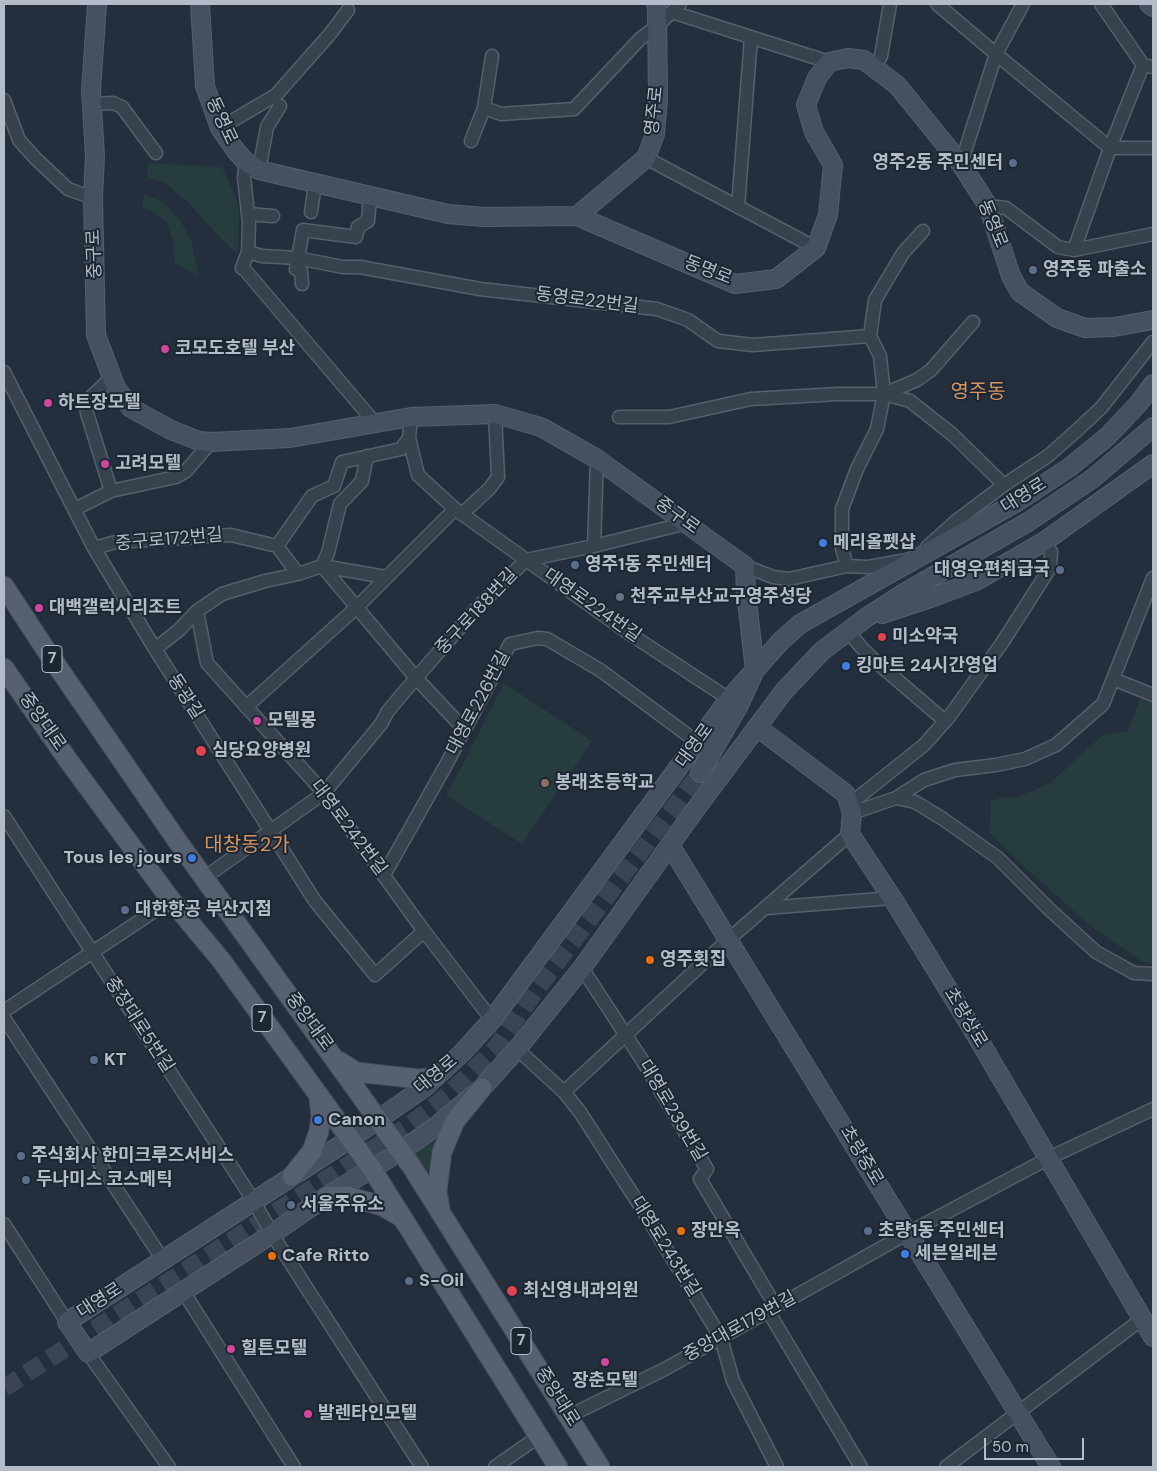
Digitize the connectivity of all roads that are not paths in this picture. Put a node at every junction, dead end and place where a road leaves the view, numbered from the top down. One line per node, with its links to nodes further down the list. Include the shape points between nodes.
1 (97, 4): 21 (main road, 중구로)
2 (200, 4): 23 (main road, 동영로, via 205,86)
3 (656, 4): 12 (main road, 영주로)
4 (890, 4): 17 (street, via 881,56)
5 (937, 4): 14 (street)
6 (1023, 4): 14 (street)
7 (1101, 4): 18 (street)
8 (1149, 4): 9 (main road)
9 (1153, 7)
10 (676, 8): 12 (street); 13 (street)
11 (348, 10): 20 (street)
12 (657, 26): 22 (street, via 640,39 574,109 501,114); 28 (main road, 영주로, via 656,125)
13 (751, 37): 16 (street); 35 (street)
14 (996, 54): 25 (street); 29 (street)
15 (492, 56): 22 (street)
16 (829, 62): 17 (main road, 동영로, via 848,58 864,60); 42 (main road, via 817,78 806,104 814,132 833,165 828,214)
17 (875, 66): 29 (main road, 동영로, via 898,85)
18 (1148, 66): 25 (street)
19 (4, 100): 33 (street, via 19,140 35,158 68,189)
20 (278, 100): 23 (street); 30 (street)
21 (91, 104): 27 (street, via 113,103 122,107); 33 (main road, 중구로)
22 (484, 108): 24 (street)
23 (220, 128): 30 (main road, 동영로, via 236,152)
24 (472, 141)
25 (1110, 148): 26 (street); 43 (street)
26 (1153, 148)
27 (156, 153)
28 (646, 158): 35 (street); 39 (main road, 영주로)
29 (961, 164): 34 (main road, 동영로)
30 (253, 166): 31 (main road); 37 (street, via 244,177)
31 (315, 184): 32 (main road); 36 (street)
32 (370, 197): 39 (main road, via 466,216); 45 (street, via 368,221 358,227 356,237 303,230)
33 (93, 198): 52 (main road, 중구로, via 96,335)
34 (988, 206): 43 (street, via 1006,208 1058,247); 47 (main road, 동영로, via 1018,289 1057,318 1085,328)
35 (738, 207): 42 (street)
36 (311, 212)
37 (248, 214): 38 (street); 44 (street)
38 (273, 216)
39 (577, 216): 42 (main road, 동명로, via 734,284 776,279)
40 (923, 231): 49 (street, via 903,253 875,300)
41 (1153, 234): 43 (street)
42 (816, 248)
43 (1074, 250)
44 (248, 252): 45 (street, 동영로22번길); 58 (street, via 242,268)
45 (297, 258): 46 (street, via 296,269 301,271); 49 (street, 동영로22번길, via 480,289 658,309 688,320 718,340 753,345)
46 (302, 284)
47 (1153, 320)
48 (973, 322): 54 (street, via 932,370)
49 (870, 336): 54 (street, via 880,356)
50 (1153, 342): 65 (street, via 1101,408 1048,456)
51 (4, 372): 67 (street, 동광길)
52 (112, 377): 61 (main road, 중구로, via 131,408 171,430 198,441); 66 (street, via 86,405)
53 (1153, 384): 74 (main road, 대영로, via 1108,436 1070,467 1017,502)
54 (884, 394): 57 (street, via 752,399 669,417); 65 (street, via 910,401 952,435); 78 (street, via 876,429 842,509 842,549)
55 (495, 414): 56 (main road, 중구로); 63 (main road, 중구로, via 541,427); 68 (street, via 498,477 490,488)
56 (411, 417): 58 (main road, 중구로); 60 (street)
57 (619, 417)
58 (376, 424): 61 (main road, 중구로, via 290,438)
59 (1153, 427): 81 (main road, 대영로, via 1092,479)
60 (409, 438): 62 (street, via 401,449); 68 (street, 대영로224번길, via 418,475)
61 (211, 442): 66 (street, via 186,471 176,477)
62 (367, 456): 71 (street, via 342,462 334,486 312,496); 76 (street, via 362,481 340,504)
63 (597, 459): 69 (main road, 중구로); 72 (street)
64 (1153, 464): 70 (main road)
65 (1004, 485): 74 (street, via 956,521)
66 (111, 491): 67 (street)
67 (75, 509): 73 (street, 동광길)
68 (459, 511): 75 (street, 대영로224번길); 80 (street)
69 (687, 523): 72 (street, 중구로188번길); 77 (main road, 중구로)
70 (1045, 541): 84 (main road, via 976,581); 98 (street, via 1051,552 1050,568 1002,643)
71 (277, 546): 73 (street, 중구로172번길, via 231,535 116,542); 79 (street)
72 (594, 546): 75 (street, 중구로188번길)
73 (94, 548): 89 (street, 동광길)
74 (916, 558): 78 (street, via 868,567); 91 (main road, 대영로, via 800,624)
75 (526, 560): 92 (street, 중구로188번길); 96 (street, 대영로224번길)
76 (322, 566): 79 (street); 80 (street); 85 (street)
77 (745, 566): 78 (street, via 788,579); 91 (main road)
78 (846, 566)
79 (298, 574): 86 (street, via 222,594)
80 (386, 577): 85 (street)
81 (930, 578): 84 (main road, via 924,590); 87 (main road, 대영로)
82 (1153, 578): 93 (street)
83 (4, 586): 110 (main road, 중앙대로 / 7)
84 (947, 592): 87 (main road)
85 (356, 608): 92 (street); 97 (street)
86 (198, 611): 89 (street); 97 (street, 대영로242번길, via 207,663)
87 (867, 618): 88 (main road, 대영로)
88 (848, 631): 94 (main road, 대영로); 98 (street, via 875,661)
89 (155, 649): 106 (street, 동광길)
90 (4, 668): 112 (main road, 중앙대로 / 7)
91 (755, 670): 94 (main road, via 739,705 700,772); 96 (main road, 대영로)
92 (416, 678): 100 (street); 102 (street, 중구로188번길)
93 (1113, 679): 95 (street); 103 (street, via 1103,704 1056,745 1025,759 955,770 924,780)
94 (784, 691): 99 (main road, 대영로)
95 (1153, 695)
96 (729, 699): 101 (main road, 대영로)
97 (246, 707): 102 (street, 대영로242번길)
98 (945, 722): 104 (street, via 924,745)
99 (757, 727): 104 (main road, via 846,794); 108 (main road, 대영로)
100 (465, 730): 101 (street, 대영로226번길, via 510,644 538,638 547,639 600,670); 109 (street, 대영로226번길)
101 (697, 742): 121 (main road, 대영로)
102 (324, 793): 106 (street, 중구로188번길); 109 (street, 대영로242번길)
103 (896, 798): 104 (street); 118 (street, via 916,802 998,858 1096,952 1134,973)
104 (851, 809): 107 (main road)
105 (4, 816): 116 (street, 충장대로5번길)
106 (271, 831): 110 (street, 중구로188번길); 114 (street, 동광길, via 315,901 375,975)
107 (850, 834): 111 (main road, 초량상로); 113 (street)
108 (670, 846): 115 (main road, 초량중로); 117 (main road, 대영로)
109 (384, 875): 114 (street, 대영로242번길)
110 (204, 878): 124 (main road, 중앙대로 / 7)
111 (892, 898): 113 (street); 133 (main road, 초량상로)
112 (171, 900): 116 (street); 128 (main road, 중앙대로 / 7, via 221,960)
113 (766, 908): 115 (street)
114 (424, 931): 121 (street, 대영로242번길)
115 (728, 940): 122 (street); 141 (main road, 초량중로)
116 (92, 952): 119 (street); 137 (street, 충장대로5번길)
117 (582, 968): 122 (street, 대영로239번길); 123 (main road, 대영로)
118 (1153, 974)
119 (4, 1011)
120 (4, 1018): 143 (street)
121 (492, 1020): 125 (main road, 대영로)
122 (625, 1034): 127 (street); 145 (street, 대영로239번길, via 707,1169 700,1179)
123 (517, 1049): 126 (main road, 대영로); 127 (street, 대영로243번길)
124 (335, 1059): 125 (main road, via 356,1072 419,1080); 130 (main road, 중앙대로 / 7)
125 (436, 1077): 130 (main road, 대영로)
126 (482, 1088): 132 (main road, 대영로); 138 (main road, via 454,1121 442,1152 437,1191)
127 (564, 1092): 149 (street, 대영로243번길, via 580,1112)
128 (319, 1098): 131 (main road, 중앙대로 / 7); 135 (main road, via 319,1131 312,1151)
129 (1153, 1109): 133 (street, 중앙대로179번길)
130 (379, 1119): 131 (main road, 대영로); 132 (main road, 중앙대로 / 7)
131 (350, 1140): 134 (main road, 중앙대로 / 7); 135 (main road, 대영로)
132 (401, 1150): 134 (main road, 대영로); 138 (main road, 중앙대로 / 7)
133 (1049, 1158): 141 (street, 중앙대로179번길); 146 (main road, 초량상로)
134 (372, 1169): 136 (main road, 대영로); 139 (main road, 중앙대로 / 7)
135 (292, 1176): 137 (main road, 대영로)
136 (327, 1196): 139 (main road, via 347,1196 382,1206); 142 (main road, 대영로)
137 (254, 1201): 142 (street, 충장대로5번길); 143 (main road, 대영로)
138 (442, 1216): 152 (main road, 중앙대로 / 7)
139 (402, 1217): 153 (main road, 중앙대로 / 7)
140 (4, 1224): 147 (street)
141 (908, 1233): 145 (street, 중앙대로179번길); 151 (main road, 초량중로)
142 (272, 1234): 144 (main road, 대영로); 156 (street, 충장대로5번길)
143 (163, 1260): 147 (main road, 대영로)
144 (183, 1291): 150 (main road, 대영로); 155 (street)
145 (772, 1309): 149 (street, 중앙대로179번길); 161 (street)
146 (1142, 1319): 148 (main road, 초량상로); 151 (street)
147 (66, 1322): 150 (main road, 대영로)
148 (1153, 1337)
149 (721, 1338): 152 (street, 중앙대로179번길); 160 (street, 대영로243번길, via 733,1381)
150 (88, 1353): 154 (street)
151 (1018, 1412): 162 (street); 163 (main road, 초량중로)
152 (569, 1416): 159 (main road, 중앙대로 / 7)
153 (538, 1438): 157 (street); 158 (main road, 중앙대로 / 7)
154 (169, 1467)
155 (294, 1467)
156 (422, 1467)
157 (495, 1467)
158 (558, 1467)
159 (600, 1467)
160 (777, 1467)
161 (861, 1467)
162 (946, 1467)
163 (1051, 1467)

